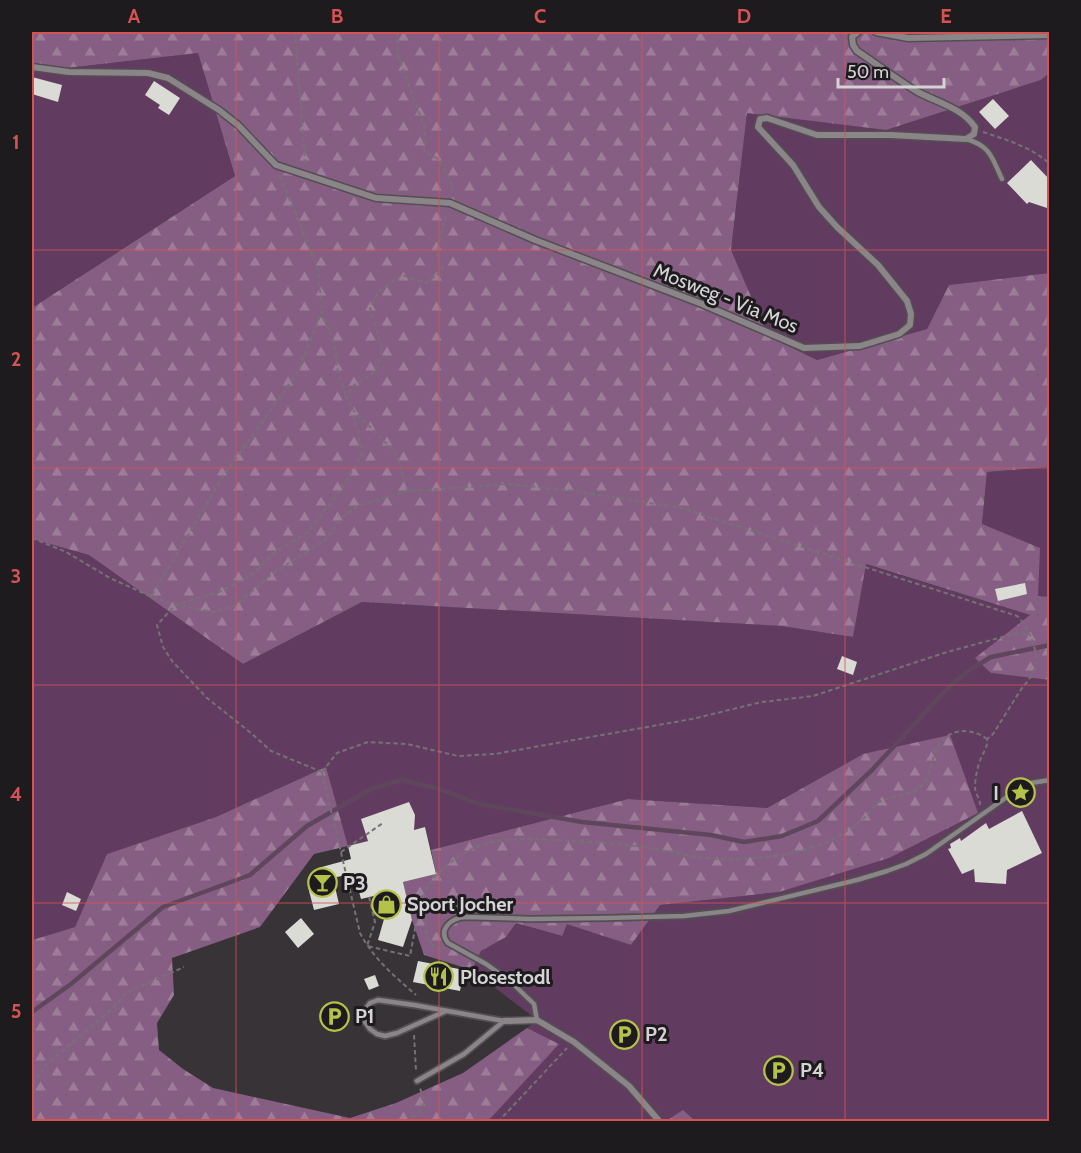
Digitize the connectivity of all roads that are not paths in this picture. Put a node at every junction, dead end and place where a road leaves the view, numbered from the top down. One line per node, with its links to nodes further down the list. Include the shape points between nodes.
1 (858, 32): 5 (street, via 852,37 858,51 916,91 970,119 974,135)
2 (876, 32): 3 (street, via 909,38)
3 (1050, 34)
4 (32, 67): 5 (street, Mosweg - Via Mos, via 69,72 148,73 168,78 238,125 276,165 376,198 450,203 804,348 860,346 899,334 910,325 911,314 907,301 878,265 819,207 793,165 758,127 760,119 817,135)
5 (966, 139): 6 (lane, via 988,150)
6 (1002, 179)
7 (1050, 780): 9 (lane, via 1031,783 1014,792 926,854 887,871 729,911 684,916 457,918 451,922 445,939 510,981 534,1004)
8 (446, 1011): 8 (lane, via 378,1000 370,1003 364,1016 370,1029 385,1036); 10 (lane)
9 (537, 1020): 10 (street); 12 (street, via 573,1042 629,1086)
10 (504, 1021): 11 (lane, via 464,1054)
11 (417, 1081)
12 (660, 1122)

